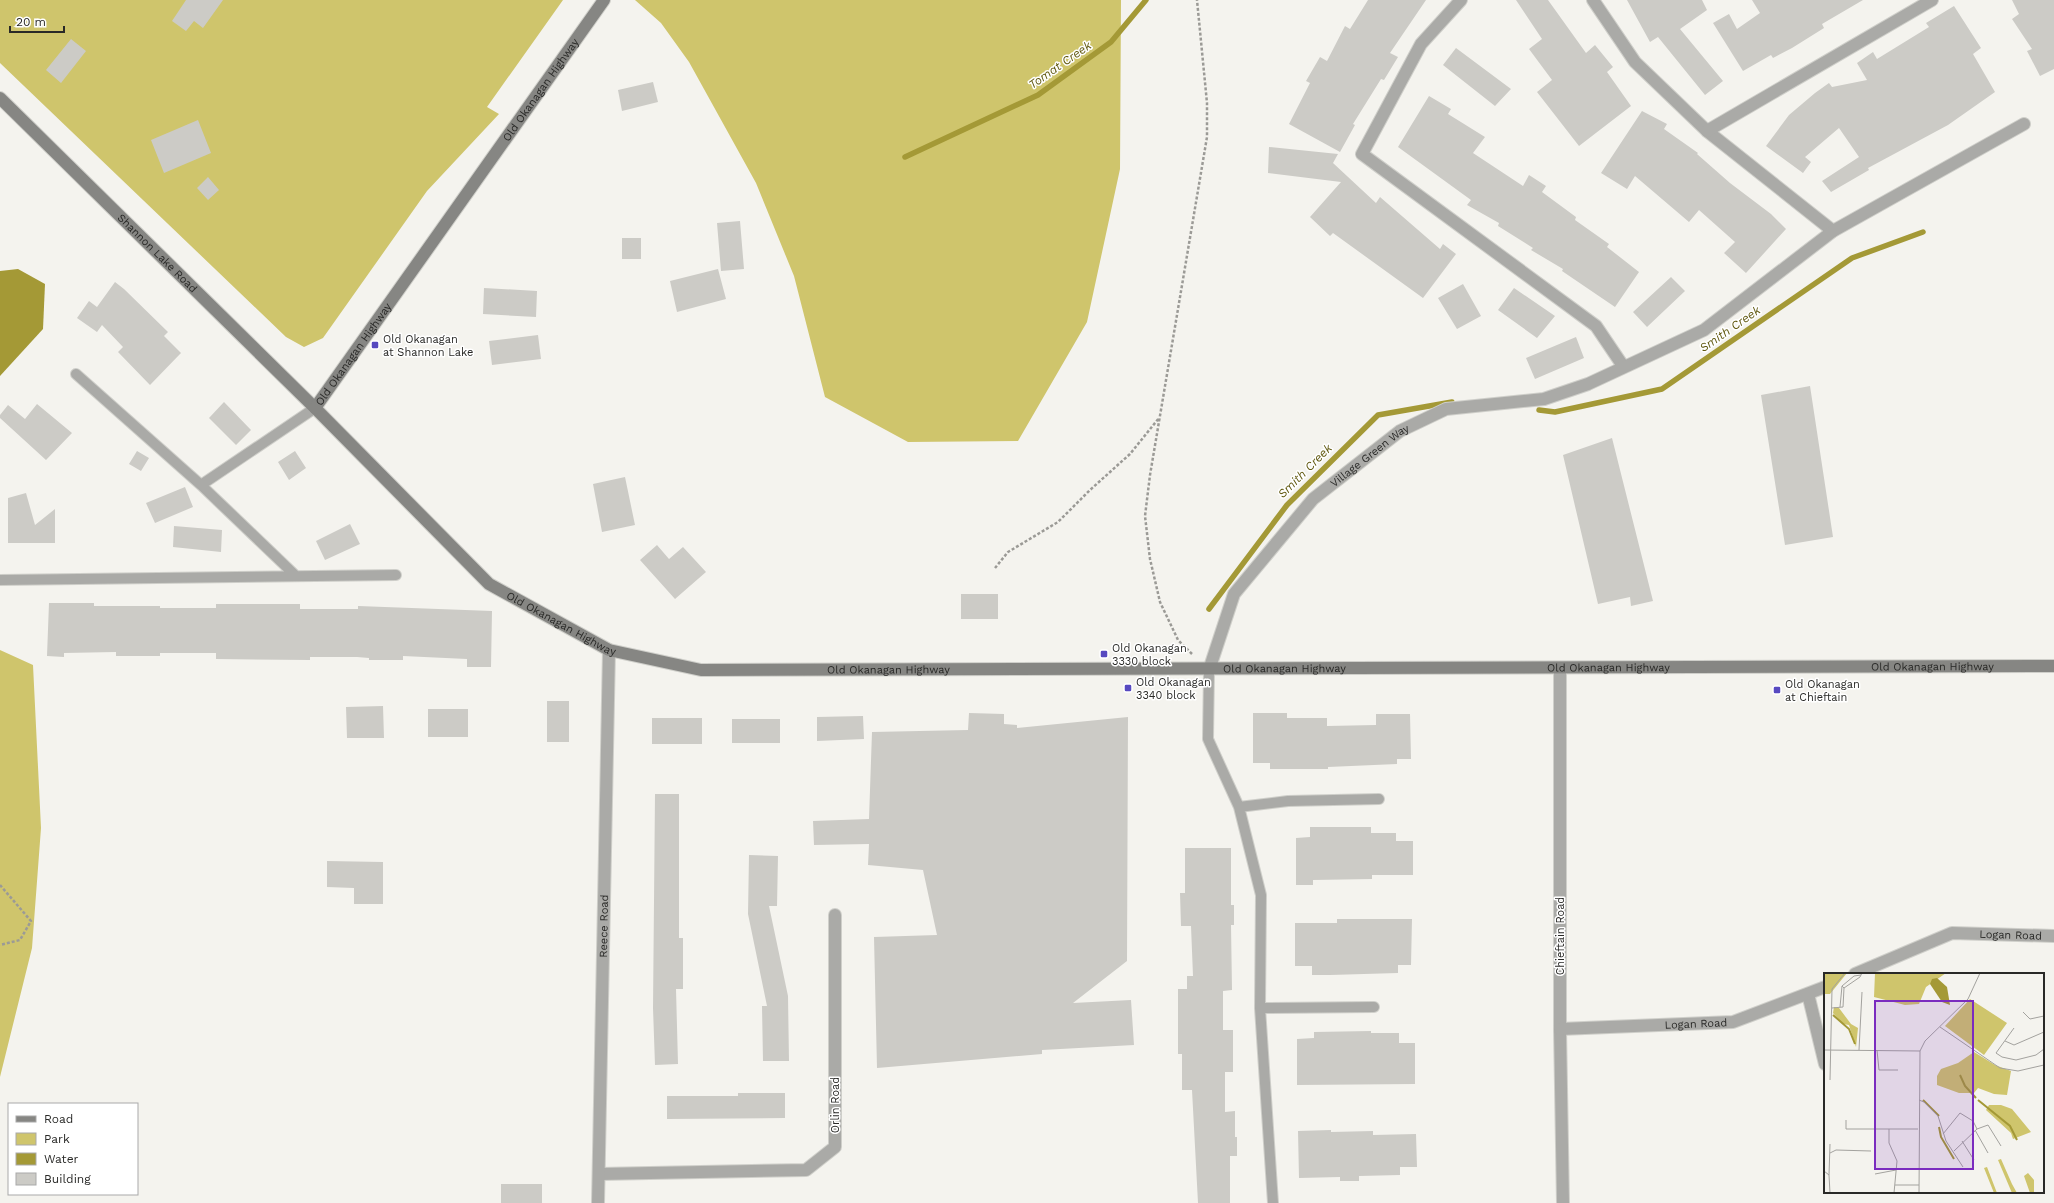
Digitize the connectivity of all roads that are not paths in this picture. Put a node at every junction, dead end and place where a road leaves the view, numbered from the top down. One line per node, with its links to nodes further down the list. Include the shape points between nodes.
1 (604, 0): 11 (main road, Old Okanagan Highway)
2 (1461, 0): 9 (street, via 1421,44 1362,154 1596,326)
3 (1593, 0): 7 (street, via 1636,62)
4 (1932, 0): 7 (street)
5 (0, 98): 11 (main road, Shannon Lake Road)
6 (2024, 124): 8 (street, Village Green Way)
7 (1707, 131): 8 (street)
8 (1833, 231): 9 (street, Village Green Way, via 1704,330)
9 (1623, 366): 19 (street, Village Green Way, via 1588,384 1544,399 1446,409 1400,431 1314,499 1234,594)
10 (76, 374): 12 (lane)
11 (315, 408): 12 (lane); 16 (main road, Old Okanagan Highway, via 489,584)
12 (201, 485): 14 (lane)
13 (396, 575): 14 (lane)
14 (296, 576): 15 (lane)
15 (0, 580)
16 (609, 650): 19 (main road, Old Okanagan Highway, via 701,670); 31 (street, Reece Road)
17 (2054, 666): 18 (main road, Old Okanagan Highway)
18 (1560, 668): 19 (main road, Old Okanagan Highway); 29 (street, Chieftain Road)
19 (1209, 670): 21 (lane, via 1208,739)
20 (1379, 799): 21 (lane, via 1288,801)
21 (1239, 807): 28 (lane, via 1261,895)
22 (835, 915): 31 (street, Orlin Road, via 835,1147 806,1170)
23 (2054, 936): 24 (street, Logan Road, via 1952,933)
24 (1857, 973)
25 (1824, 987): 26 (street, Logan Road)
26 (1808, 994): 29 (street, Logan Road, via 1732,1022); 30 (street)
27 (1374, 1007): 28 (lane)
28 (1260, 1008): 33 (lane)
29 (1560, 1029): 34 (street, Chieftain Road)
30 (1824, 1060)
31 (598, 1174): 32 (street, Reece Road)
32 (598, 1203)
33 (1273, 1203)
34 (1563, 1203)

